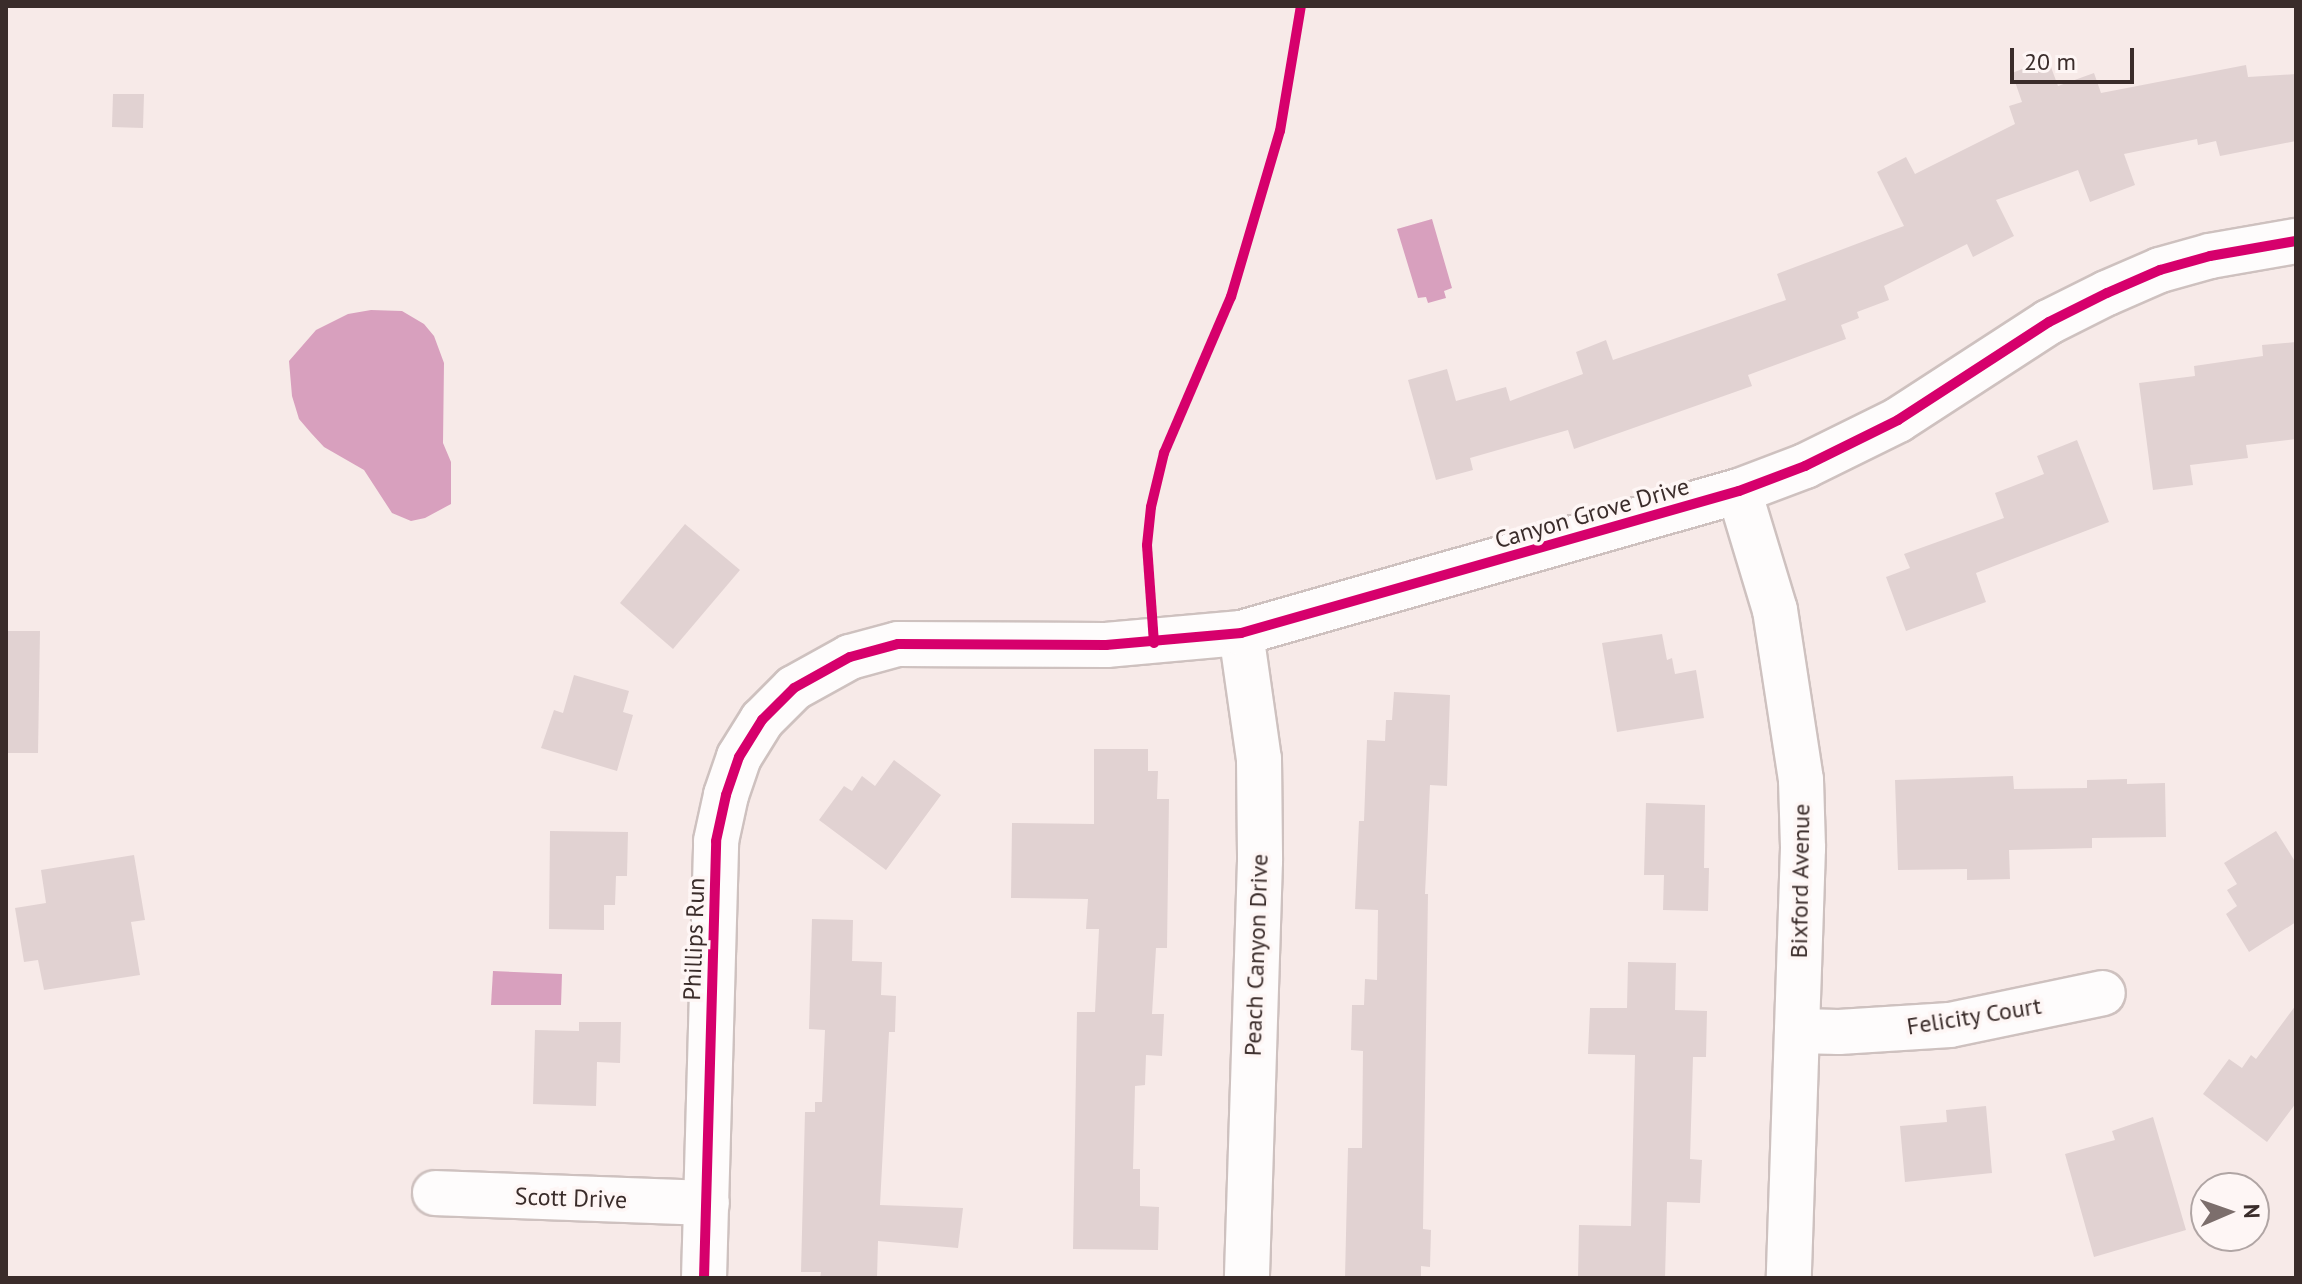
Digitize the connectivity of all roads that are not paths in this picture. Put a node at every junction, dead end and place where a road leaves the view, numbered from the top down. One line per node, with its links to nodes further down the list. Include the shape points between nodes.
1 (2296, 241): 2 (street, Canyon Grove Drive, via 2160,270 2107,293 2049,322 1898,420 1805,466)
2 (1739, 491): 3 (street, Canyon Grove Drive); 6 (street, Bixford Avenue, via 1775,610 1796,727 1803,848)
3 (1241, 633): 4 (street, Canyon Grove Drive, via 1106,645 898,644); 10 (street, Peach Canyon Drive, via 1259,759 1260,861)
4 (850, 657): 8 (street, Phillips Run, via 794,688 762,720 739,757 726,795 716,841)
5 (2103, 993): 6 (street, Felicity Court, via 1950,1025)
6 (1797, 1031): 11 (street, Bixford Avenue)
7 (435, 1193): 8 (street, Scott Drive)
8 (707, 1203): 9 (street, Phillips Run)
9 (704, 1278)
10 (1247, 1278)
11 (1789, 1278)

